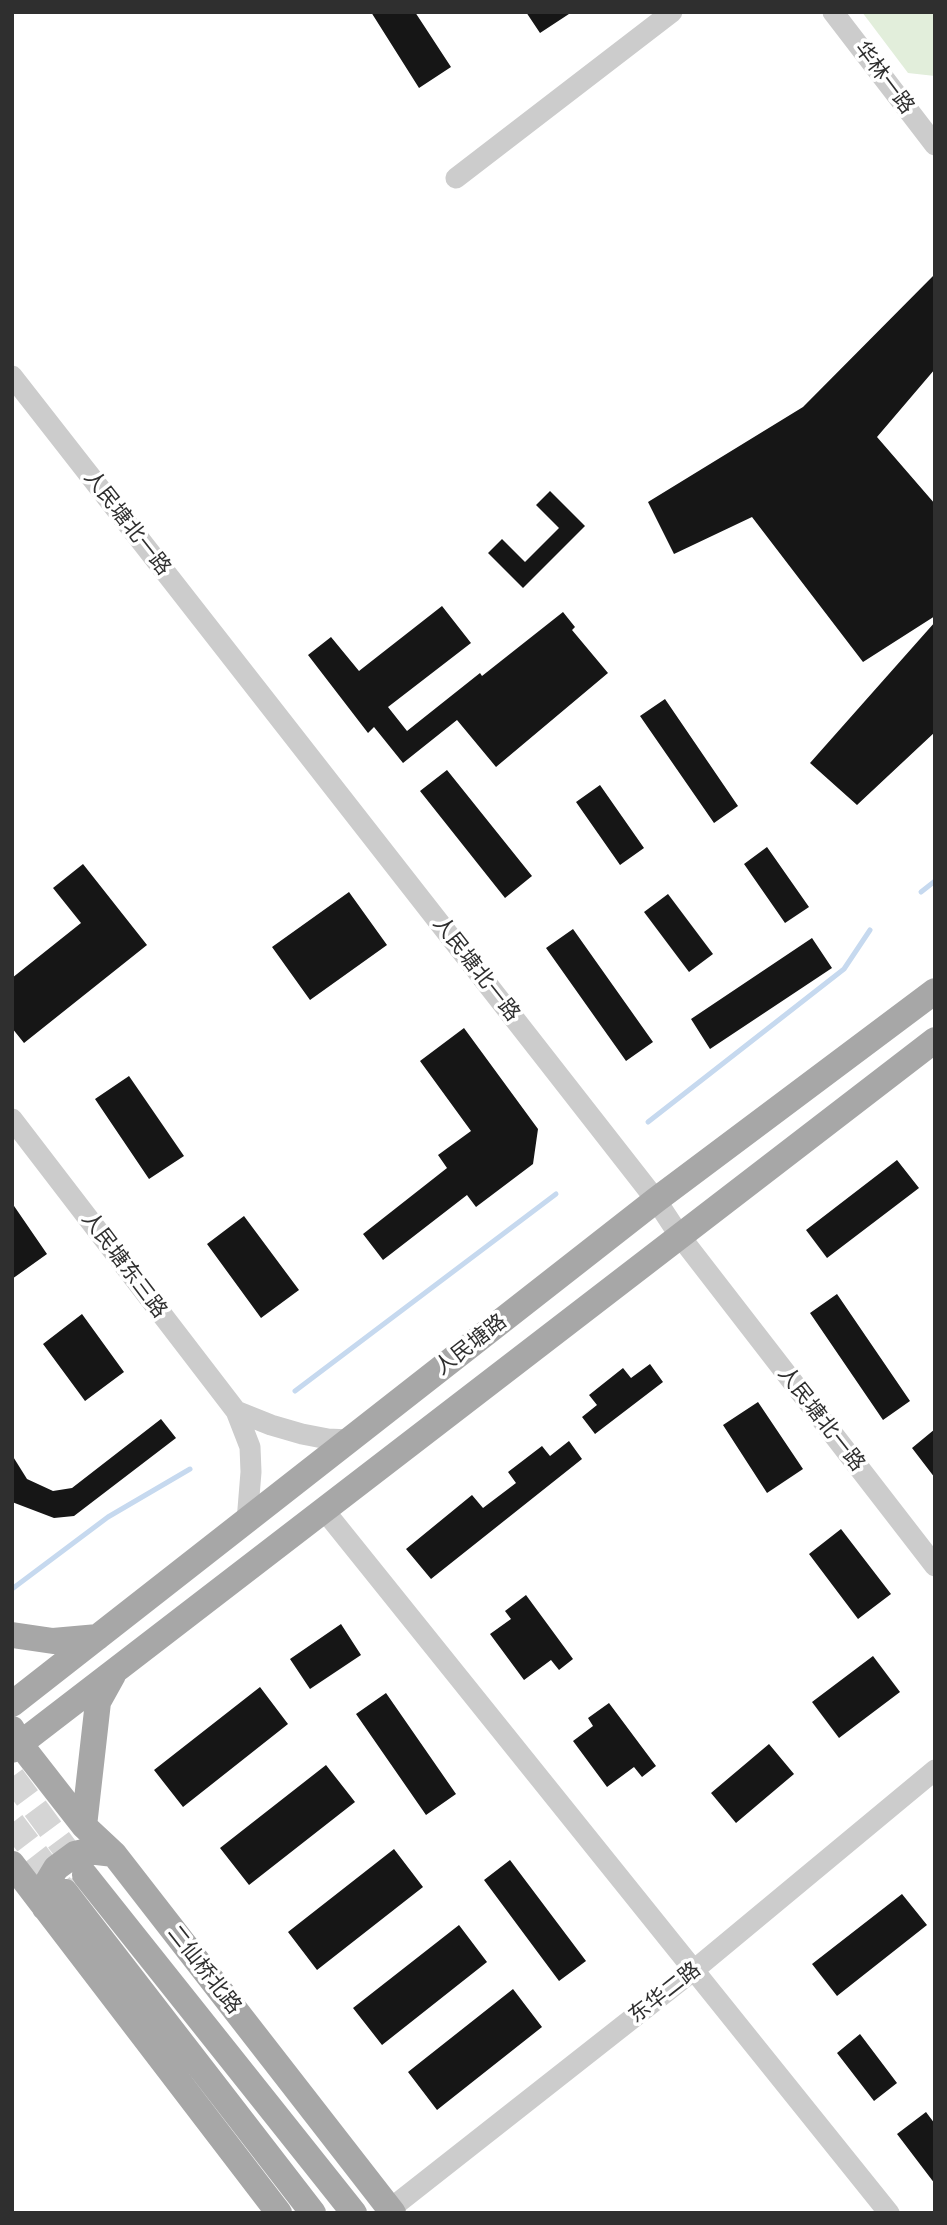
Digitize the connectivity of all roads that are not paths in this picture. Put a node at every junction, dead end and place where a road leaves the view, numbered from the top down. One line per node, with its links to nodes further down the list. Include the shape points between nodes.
1 (672, 12): 4 (street)
2 (833, 12): 3 (street, 华林一路)
3 (935, 145)
4 (456, 178)
5 (12, 376): 9 (street, 人民塘北一路)
6 (935, 991): 9 (main road, 人民塘路)
7 (935, 1040): 10 (main road, 人民塘路)
8 (12, 1119): 11 (street, 人民塘东三路)
9 (656, 1200): 10 (street, 人民塘北一路); 12 (main road, 人民塘路)
10 (679, 1235): 13 (main road, 人民塘路); 15 (street, 人民塘北一路)
11 (236, 1411): 12 (street, via 302,1434); 14 (street, 人民塘东三路, via 250,1447)
12 (350, 1440): 14 (main road, 人民塘路)
13 (324, 1510): 18 (main road, 人民塘路); 26 (street)
14 (247, 1521): 17 (main road, 人民塘路)
15 (935, 1566)
16 (12, 1635): 17 (main road, via 53,1641)
17 (100, 1637): 19 (main road, 人民塘路)
18 (117, 1670): 20 (main road, 人民塘路); 22 (main road, via 98,1702)
19 (12, 1704)
20 (15, 1741): 22 (main road, 二仙桥北路)
21 (935, 1770): 26 (street, 东华二路)
22 (84, 1826): 23 (main road, 二仙桥北路)
23 (114, 1854): 25 (main road, via 88,1850 56,1868 47,1883); 27 (main road, 二仙桥北路)
24 (12, 1864): 25 (main road)
25 (65, 1892): 28 (main road); 29 (main road); 30 (main road)
26 (694, 1970): 27 (street, 东华二路); 31 (street)
27 (392, 2211)
28 (279, 2213)
29 (313, 2213)
30 (354, 2213)
31 (889, 2213)

